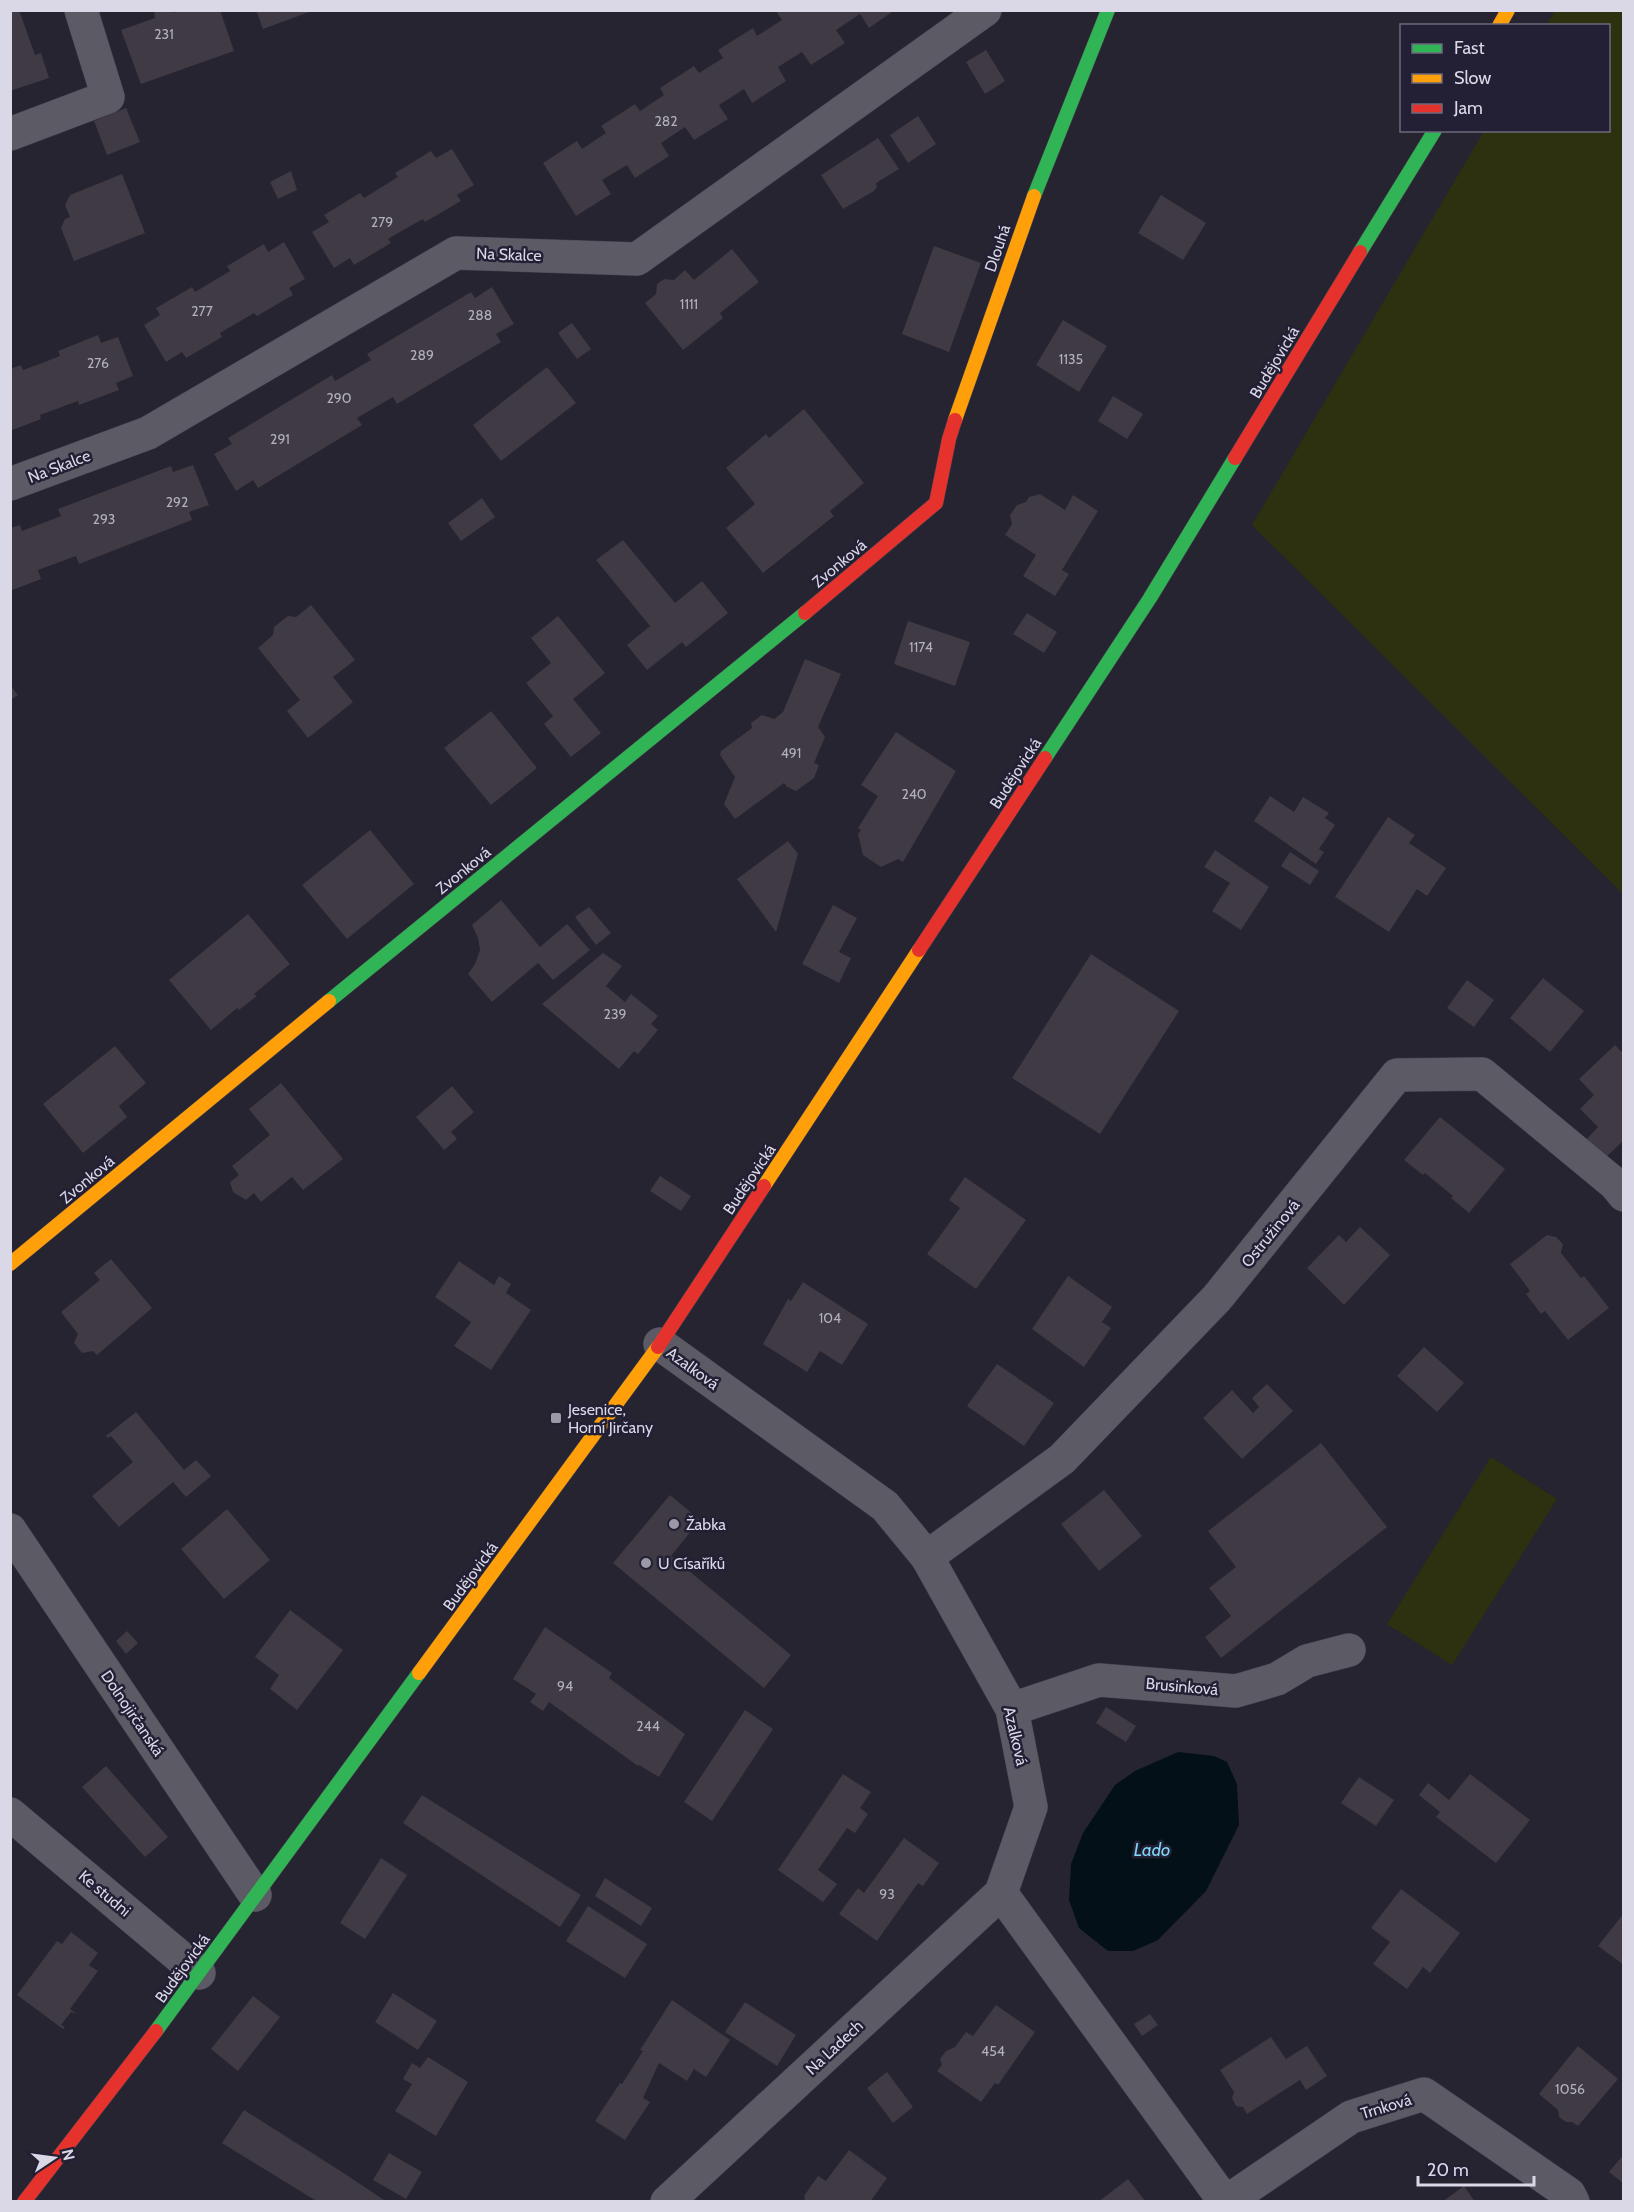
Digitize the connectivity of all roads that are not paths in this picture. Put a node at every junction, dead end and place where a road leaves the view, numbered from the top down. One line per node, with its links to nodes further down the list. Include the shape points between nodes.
1 (81, 10): 7 (street, via 108,97)
2 (986, 10): 8 (street, Na Skalce, via 637,259 456,253 148,433)
3 (1108, 10): 9 (main road, Dlouhá, via 1024,220 949,440)
4 (1508, 10): 5 (main road)
5 (1500, 24)
6 (1434, 132): 12 (main road, Budějovická, via 1150,598)
7 (10, 134)
8 (10, 484)
9 (936, 503): 11 (main road, Zvonková)
10 (1623, 1195): 14 (street, Ostružinová, via 1615,1184 1482,1074 1397,1075 1217,1298 1062,1460)
11 (10, 1264)
12 (660, 1344): 14 (street, Azalková, via 885,1506); 19 (main road, Budějovická)
13 (10, 1530): 19 (street, Dolnojirčanská)
14 (927, 1557): 16 (street, Azalková)
15 (1349, 1650): 16 (street, Brusinková, via 1307,1661 1277,1679 1236,1691 1099,1680)
16 (1012, 1708): 18 (street, Azalková, via 1031,1807)
17 (10, 1814): 20 (street, Ke studni)
18 (1001, 1893): 22 (street, Na Ladech); 23 (street)
19 (255, 1895): 20 (main road, Budějovická)
20 (199, 1973): 21 (main road, Budějovická)
21 (24, 2202)
22 (667, 2202)
23 (1226, 2202): 24 (street, Trnková, via 1351,2117 1424,2094 1569,2194)
24 (1573, 2202)

